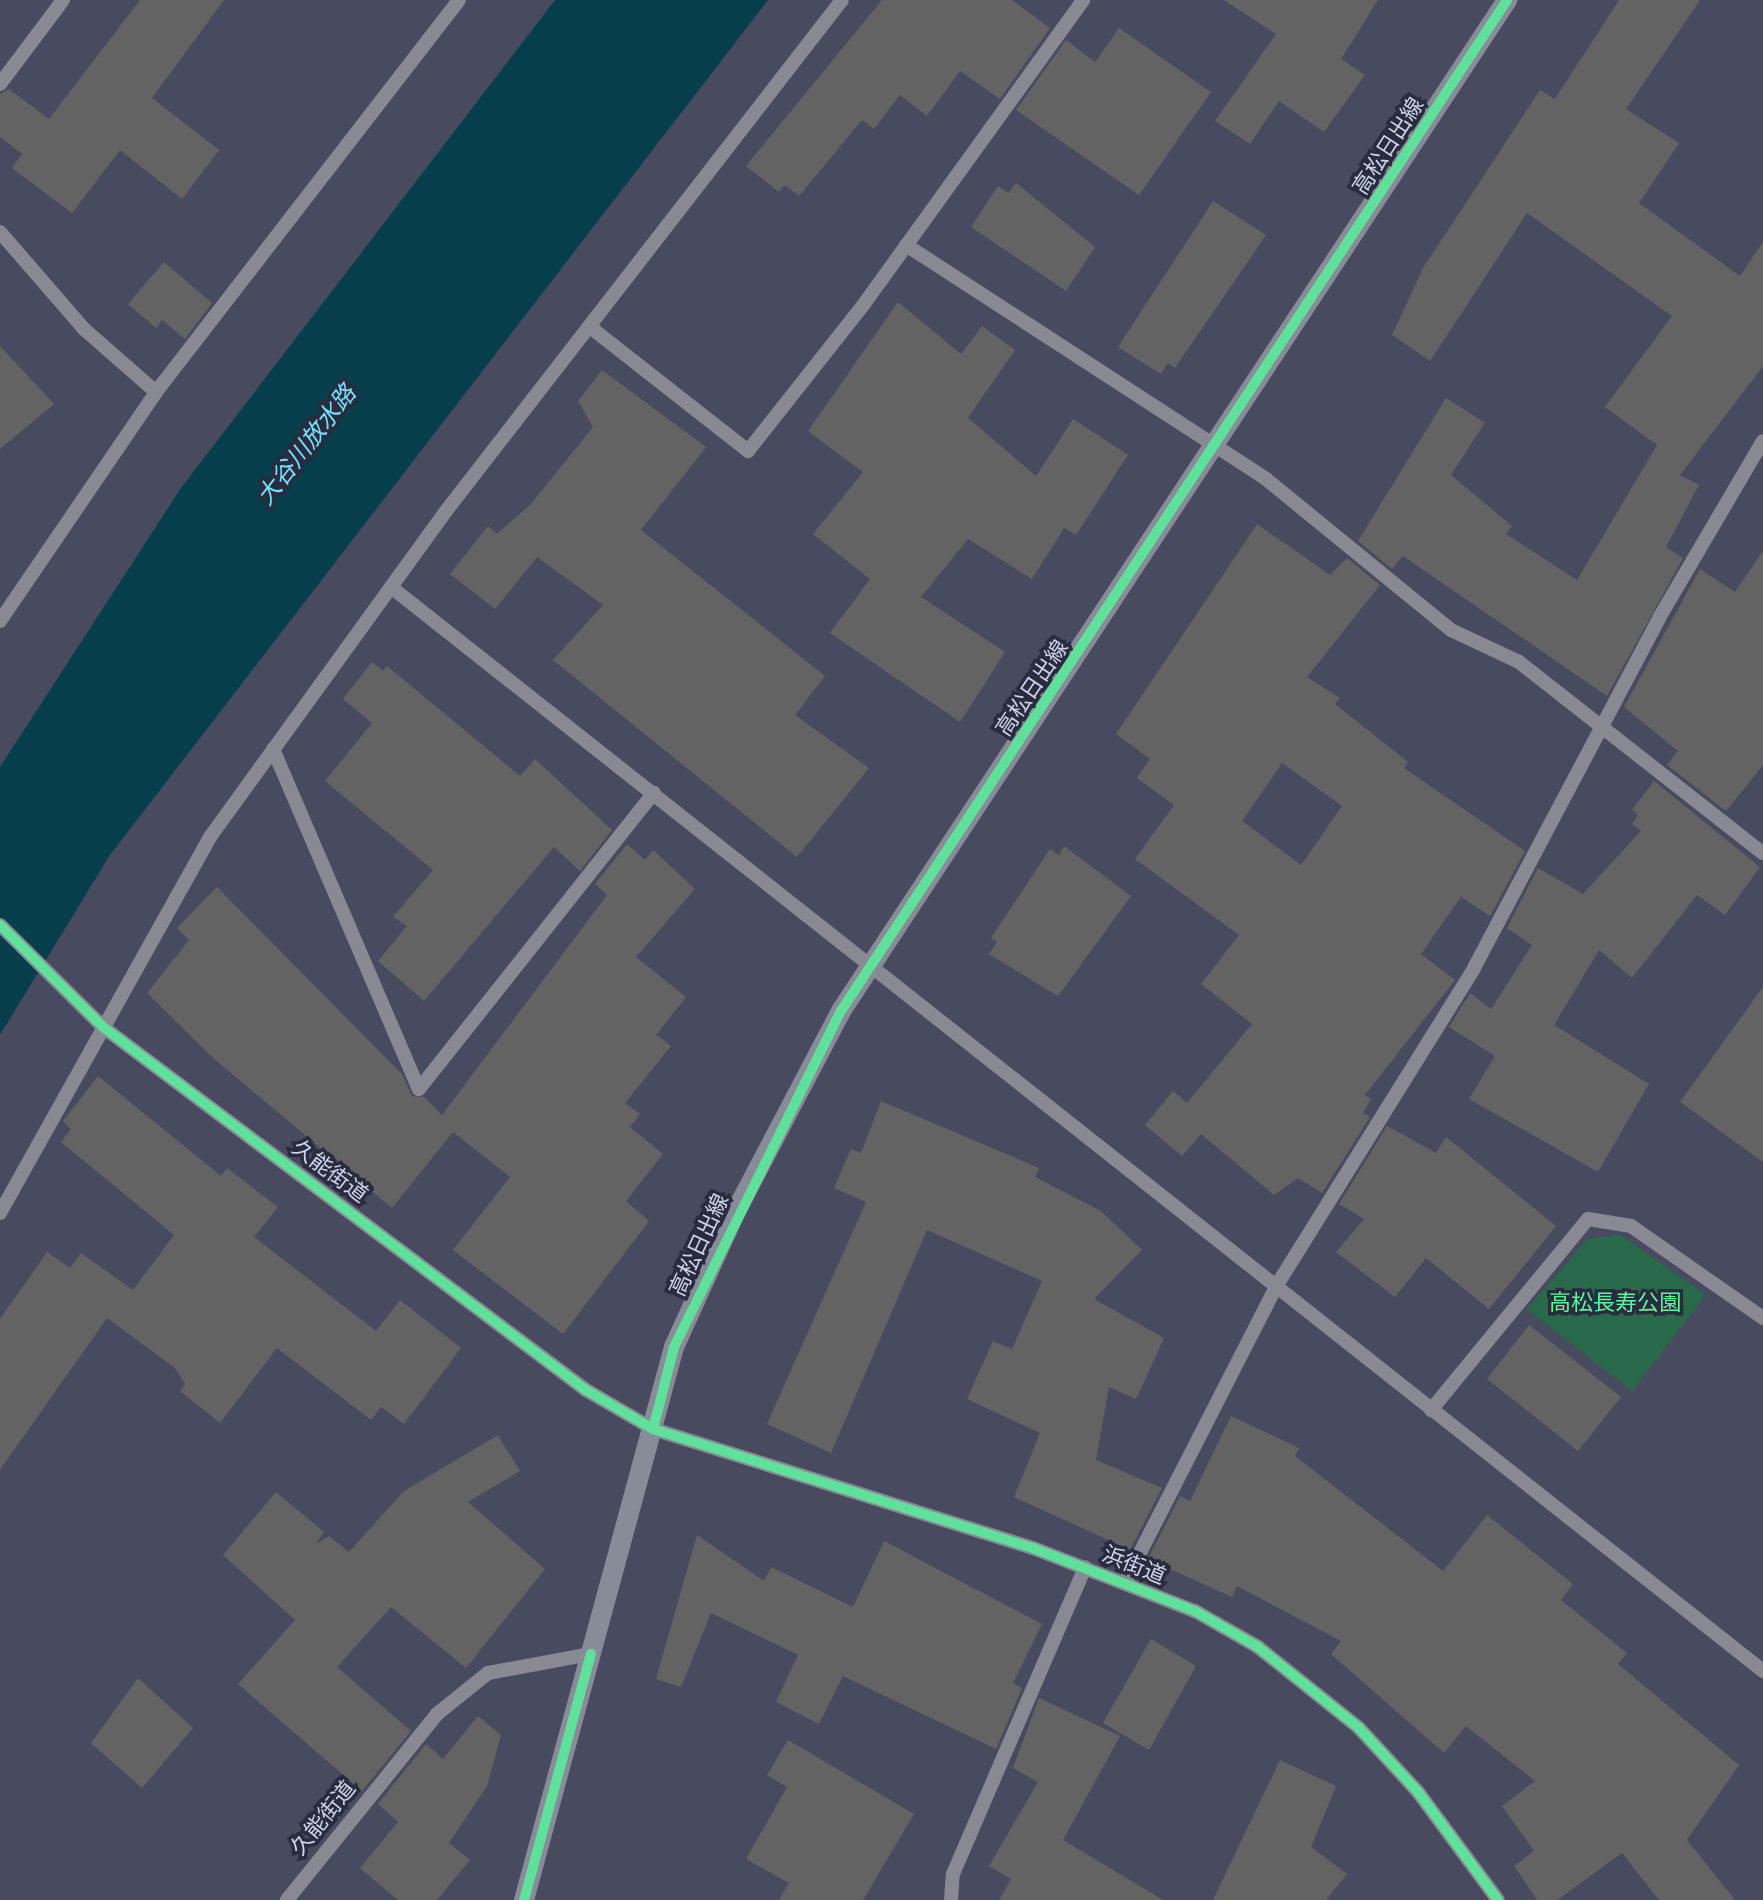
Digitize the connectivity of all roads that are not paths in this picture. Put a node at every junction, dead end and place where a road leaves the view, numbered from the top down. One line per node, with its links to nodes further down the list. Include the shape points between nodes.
1 (63, 0): 6 (street)
2 (459, 0): 10 (street)
3 (842, 0): 9 (street)
4 (1083, 0): 8 (street)
5 (1507, 0): 12 (main road, 高松日出線)
6 (0, 84)
7 (0, 232): 10 (street, via 84,329)
8 (906, 245): 9 (street, via 748,451); 12 (street)
9 (590, 327): 13 (street)
10 (156, 392): 14 (street)
11 (1763, 441): 15 (street, via 1659,618)
12 (1216, 447): 15 (street, via 1266,479 1451,630 1519,662); 20 (main road, 高松日出線)
13 (391, 587): 16 (street); 17 (street)
14 (0, 621)
15 (1602, 733): 18 (street); 23 (street, via 1474,968)
16 (273, 749): 17 (street, via 419,1089); 21 (street, via 210,837)
17 (654, 793): 20 (street)
18 (1763, 853)
19 (0, 925): 21 (street, 久能街道)
20 (872, 965): 23 (street); 26 (main road, 高松日出線, via 735,1213 674,1347)
21 (103, 1027): 22 (street); 26 (street, 久能街道, via 586,1390)
22 (0, 1213)
23 (1277, 1285): 25 (street); 28 (street)
24 (1763, 1318): 25 (street, via 1631,1226 1588,1219)
25 (1431, 1410): 30 (street)
26 (653, 1429): 27 (street, 浜街道); 29 (main road)
27 (1085, 1567): 28 (street, 浜街道); 33 (street, via 953,1874)
28 (1125, 1582): 34 (street, 浜街道, via 1195,1611 1307,1681 1418,1792)
29 (591, 1654): 31 (street, 久能街道, via 488,1673 437,1714); 32 (main road)
30 (1763, 1671)
31 (287, 1900)
32 (524, 1900)
33 (951, 1900)
34 (1498, 1900)

